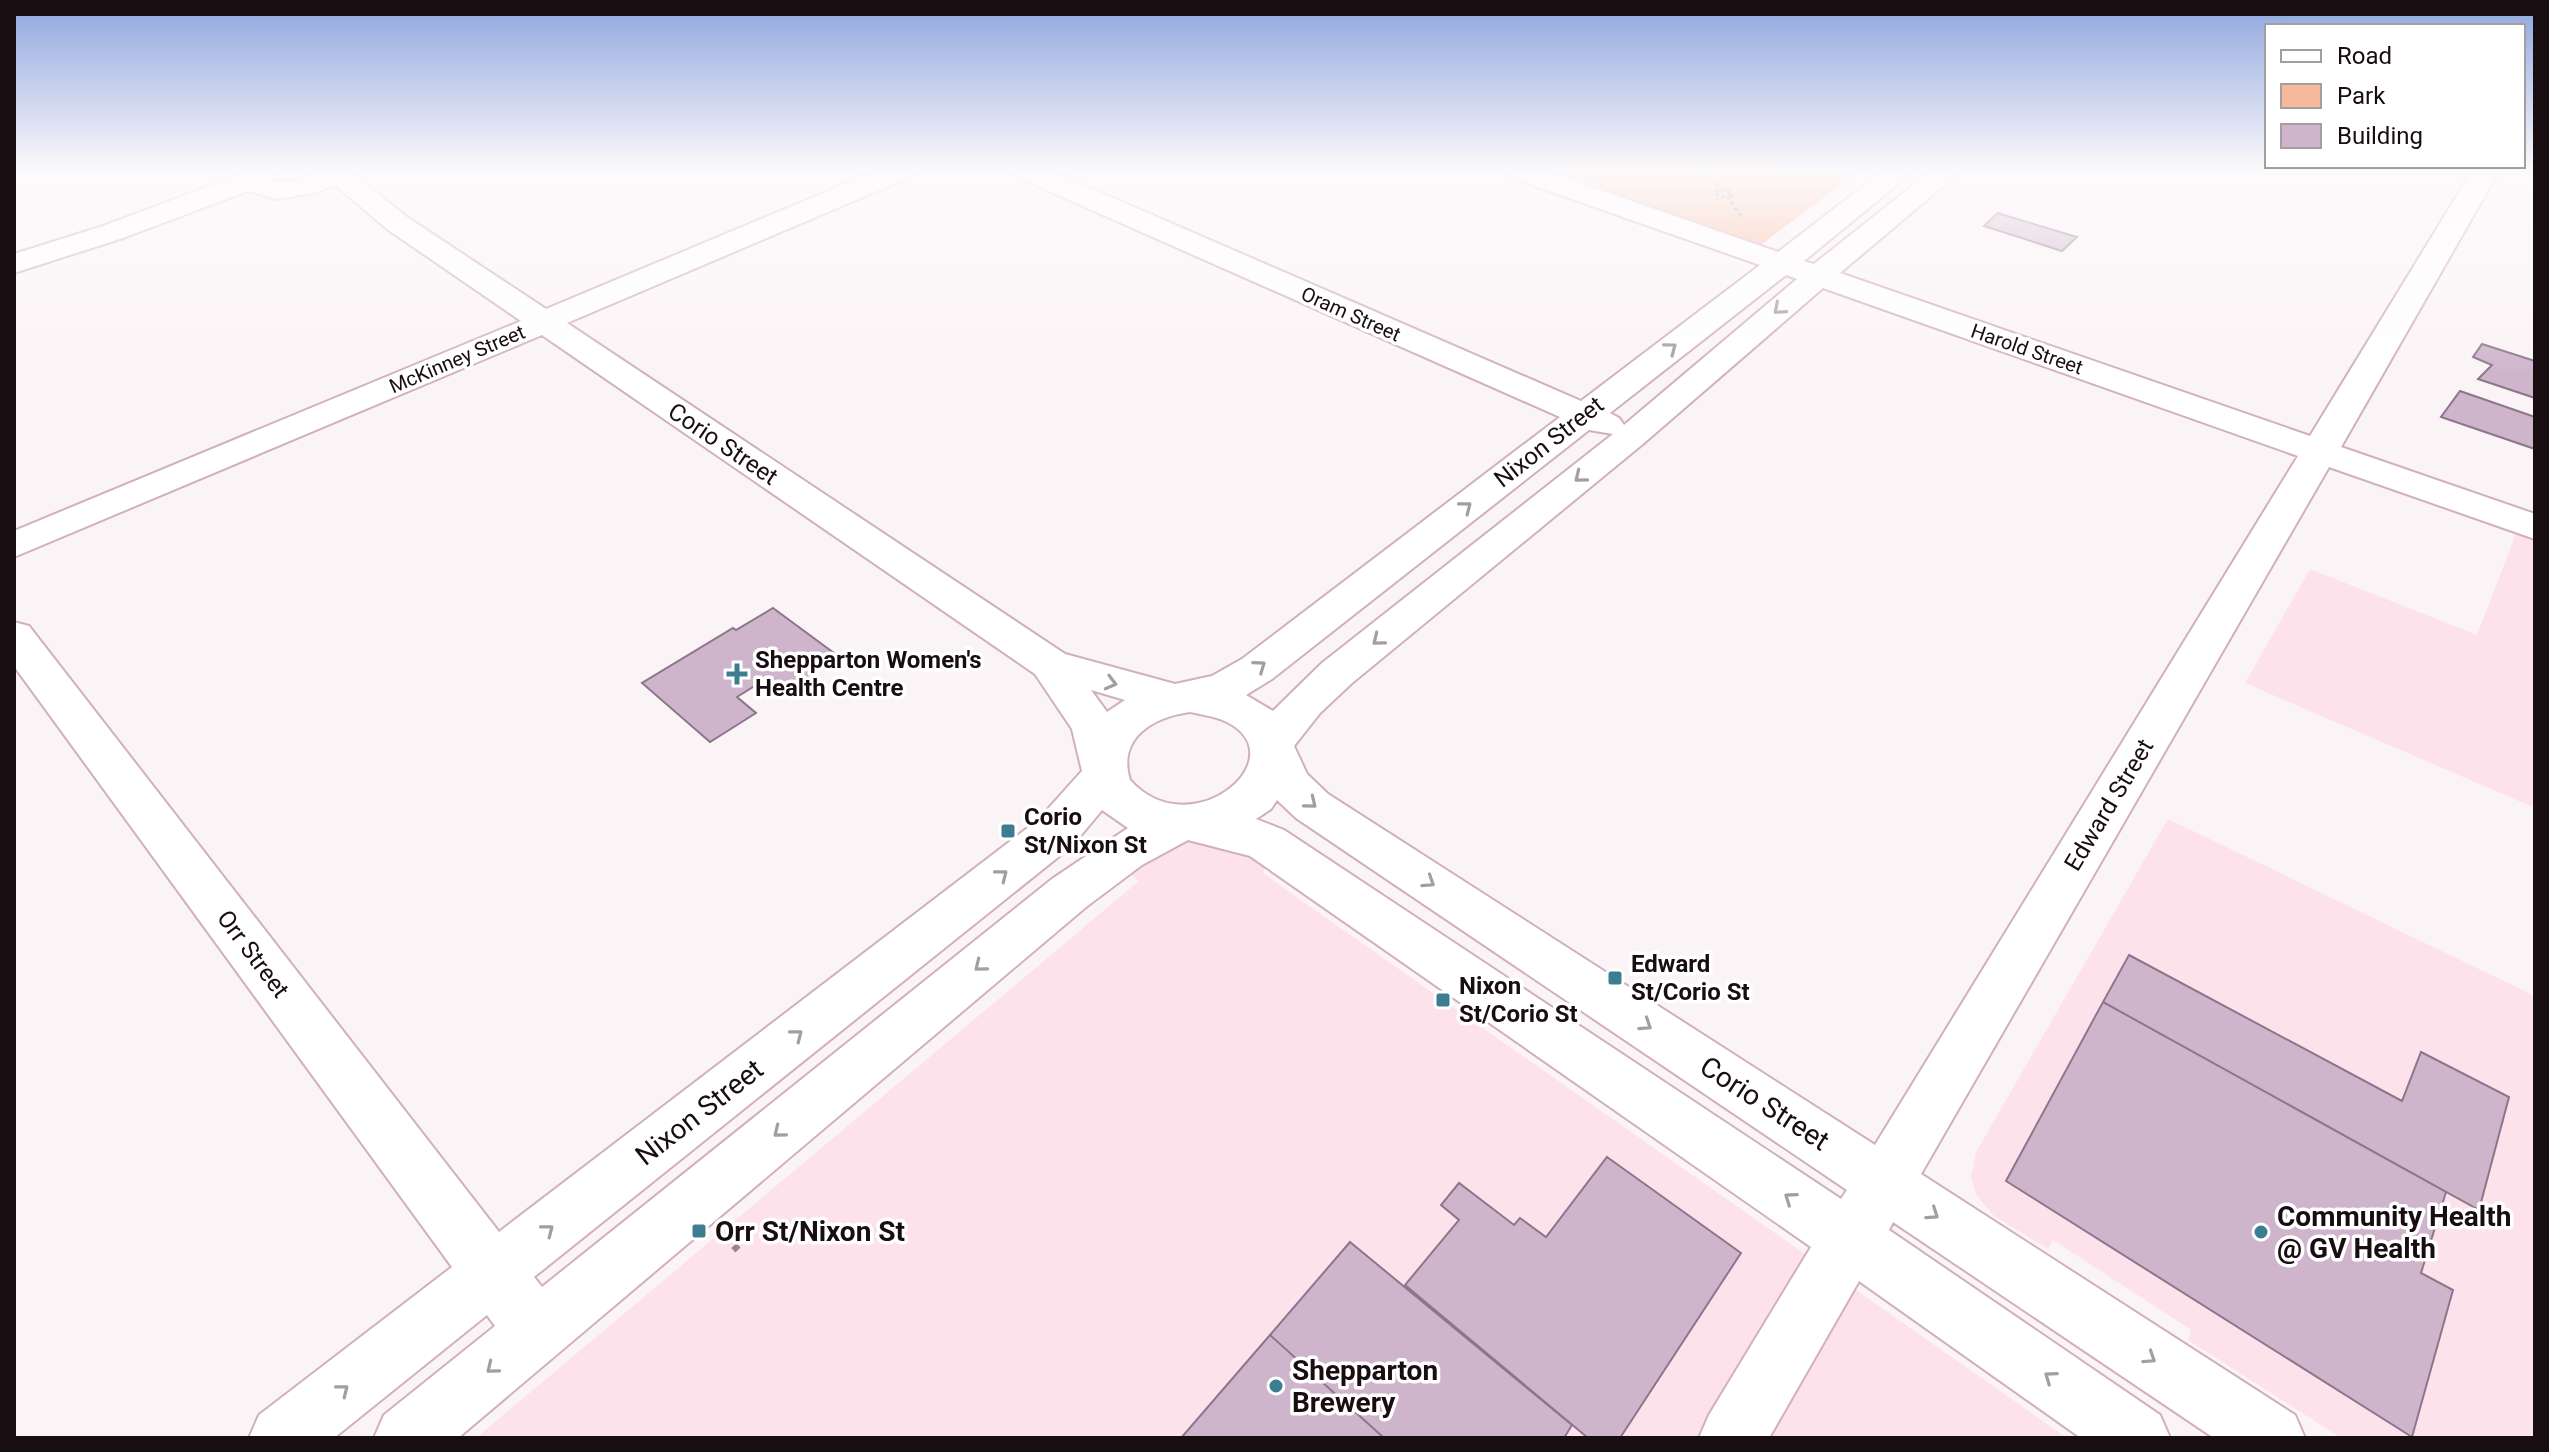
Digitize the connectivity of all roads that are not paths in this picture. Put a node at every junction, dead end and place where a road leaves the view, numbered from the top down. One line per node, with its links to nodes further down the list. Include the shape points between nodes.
1 (92, 239): 10 (street)
2 (420, 239): 12 (street, Corio Street)
3 (741, 239): 12 (street, McKinney Street)
4 (1181, 239): 13 (street, Oram Street)
5 (1713, 239): 9 (street, Harold Street)
6 (1813, 239): 9 (street, Nixon Street)
7 (1864, 239): 11 (street, Nixon Street)
8 (2445, 239): 15 (street, Edward Street)
9 (1782, 263): 11 (street, Harold Street); 13 (street, Nixon Street, one-way to 9)
10 (14, 264)
11 (1818, 276): 14 (street, Nixon Street, one-way to 14); 15 (street, Harold Street)
12 (543, 323): 17 (street, McKinney Street); 19 (street, Corio Street)
13 (1583, 415): 14 (street, Oram Street); 20 (street, Nixon Street, one-way to 13, via 1225,688 1257,669)
14 (1632, 436): 21 (street, Nixon Street, one-way to 21, via 1337,673 1305,702)
15 (2318, 451): 16 (street, Harold Street); 24 (street, Edward Street)
16 (2535, 527)
17 (14, 545)
18 (14, 636): 26 (street, Orr Street)
19 (1050, 664): 20 (street, Corio Street, one-way to 20); 22 (street, Corio Street, via 1093,726)
20 (1182, 698): 21 (street, via 1217,700 1241,709 1261,723); 22 (street, via 1148,707 1126,720 1110,738)
21 (1273, 748): 23 (street, via 1271,777 1254,799 1227,816); 24 (street, Corio Street, one-way to 24, via 1289,784 1312,806)
22 (1104, 767): 23 (street, via 1113,793 1130,808 1152,819); 26 (street, Nixon Street, one-way to 22, via 1055,833)
23 (1187, 823): 25 (street, one-way to 23, via 1267,843); 27 (street, one-way to 27, via 1125,852 1069,893)
24 (1886, 1183): 25 (street, Edward Street); 32 (street, Corio Street, one-way to 32)
25 (1850, 1241): 30 (street, Edward Street); 31 (street, one-way to 25)
26 (493, 1273): 27 (street, Orr Street); 28 (street, Nixon Street, one-way to 26)
27 (537, 1331): 29 (street, one-way to 29)
28 (282, 1438)
29 (407, 1438)
30 (1732, 1438)
31 (2137, 1438)
32 (2272, 1438)

